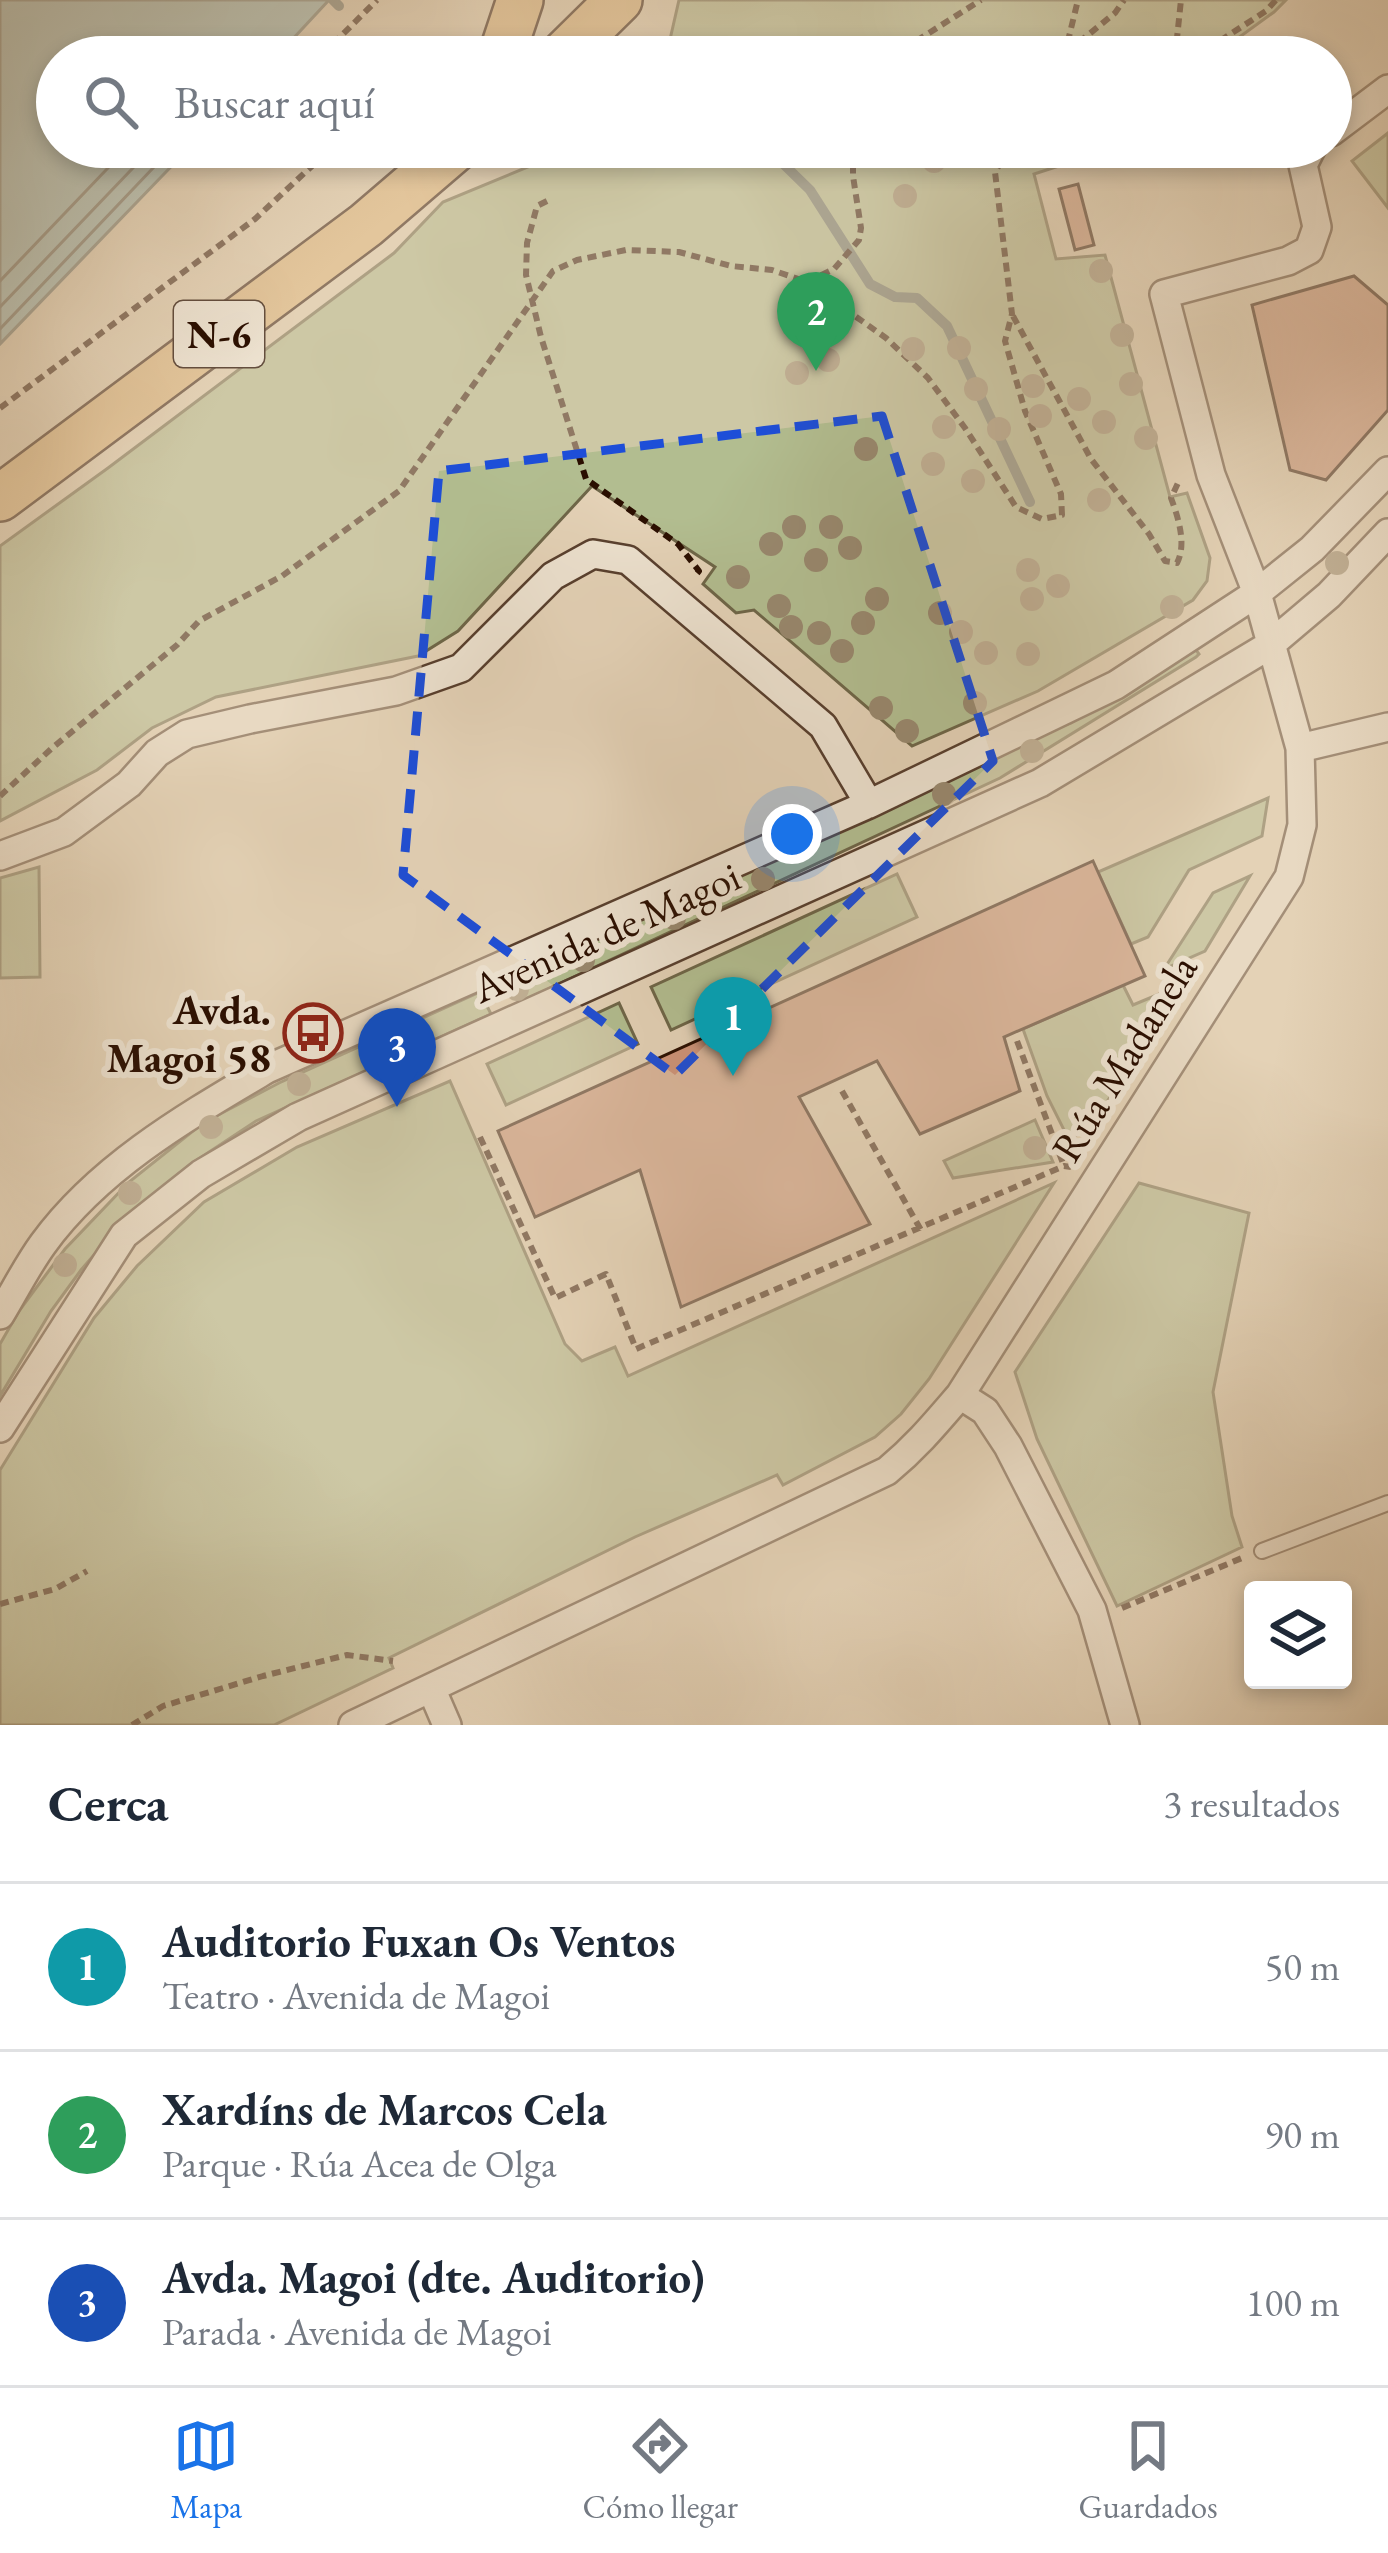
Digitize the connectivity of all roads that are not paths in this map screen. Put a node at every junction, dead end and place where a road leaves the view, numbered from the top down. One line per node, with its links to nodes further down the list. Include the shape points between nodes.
1 (520, 0): 3 (highway)
2 (619, 0): 4 (highway)
3 (508, 36)
4 (582, 36)
5 (1388, 88): 6 (street)
6 (1352, 116)
7 (432, 168): 10 (highway, N-6)
8 (1305, 168): 12 (street, via 1317,226 1309,250 1164,294 1211,475)
9 (1388, 471): 12 (street, Avenida de Magoi)
10 (0, 502)
11 (1388, 533): 13 (street, Avenida de Magoi)
12 (1257, 592): 13 (street); 16 (street, Avenida de Magoi, via 1116,685)
13 (1270, 645): 15 (street, Rúa Madanela); 20 (street, Avenida de Magoi, via 1040,783 298,1117 202,1174 124,1234)
14 (1388, 727): 15 (street)
15 (1300, 748): 19 (street, Rúa Madanela, via 1302,825 1289,877)
16 (869, 804): 17 (street, via 823,726 628,560 593,554 554,576 461,668 396,691 187,734 64,832); 18 (street, Avenida de Magoi, via 267,1069 197,1110 85,1196 43,1244)
17 (0, 856)
18 (0, 1316)
19 (960, 1395): 23 (street, Rúa Madanela, via 886,1471); 26 (street, via 985,1411 1008,1446 1092,1610)
20 (0, 1428)
21 (1388, 1503): 22 (lane)
22 (1258, 1552)
23 (431, 1688): 24 (street, Rúa Madanela); 25 (street)
24 (353, 1725)
25 (447, 1725)
26 (1125, 1725)

